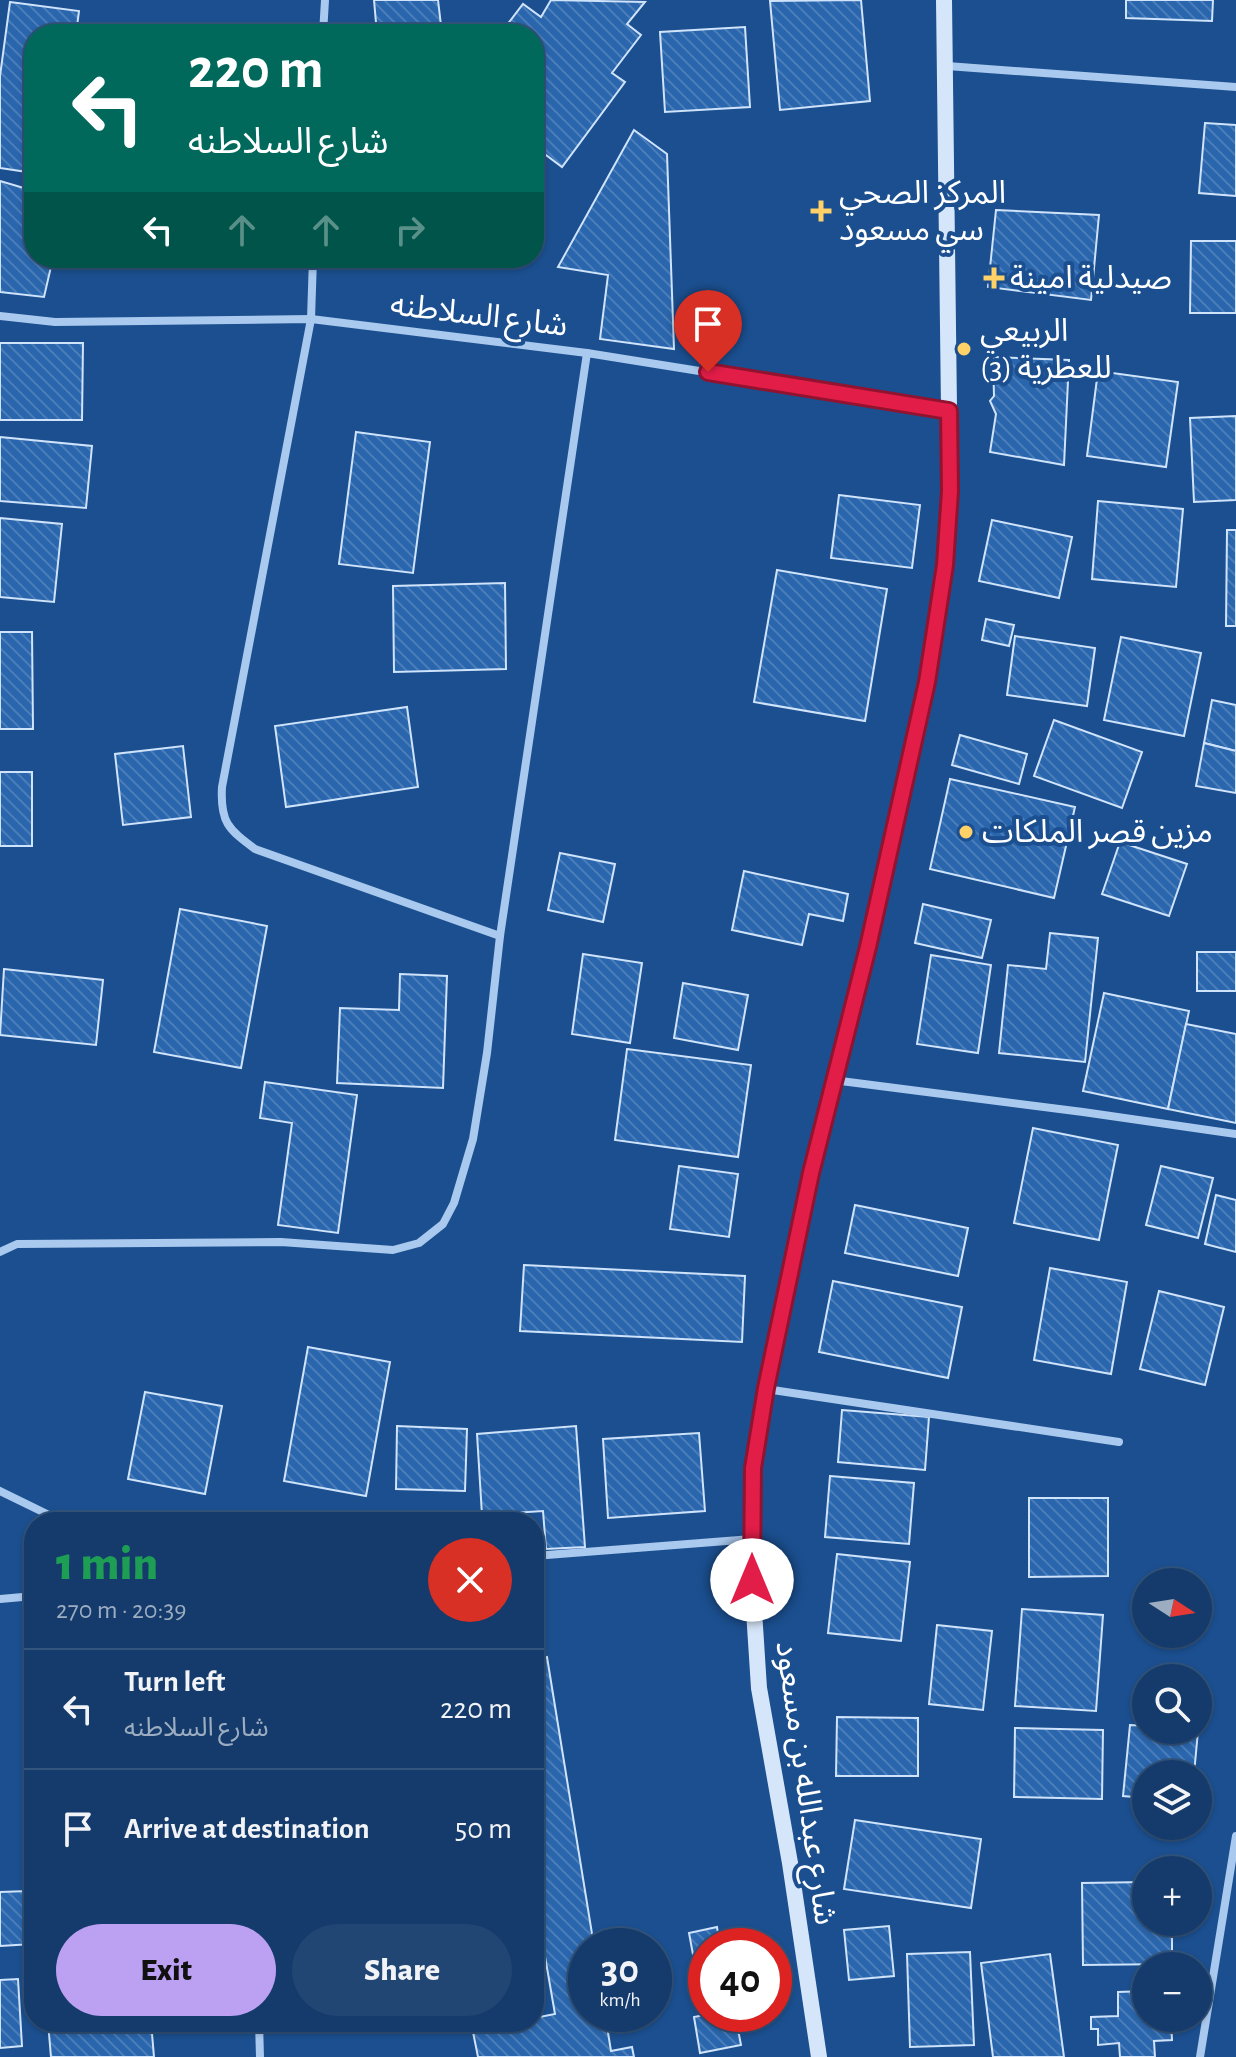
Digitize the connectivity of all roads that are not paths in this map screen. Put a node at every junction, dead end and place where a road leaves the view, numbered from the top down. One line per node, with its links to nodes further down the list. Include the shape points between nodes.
1 (325, 0): 3 (street)
2 (946, 1): 4 (street, شارع عبدالله بن مسعود)
3 (324, 24)
4 (947, 66): 5 (street); 10 (street, شارع عبدالله بن مسعود)
5 (1236, 87)
6 (313, 268): 8 (street)
7 (0, 316): 8 (street, شارع السلاطنه, via 55,322)
8 (311, 319): 9 (street, شارع السلاطنه); 11 (street, via 220,810 231,832 255,849)
9 (587, 353): 10 (street, شارع السلاطنه); 11 (street)
10 (949, 411): 12 (street, شارع عبدالله بن مسعود, via 945,565 923,707)
11 (500, 936): 14 (street, via 473,1139 454,1203 443,1224 419,1243 393,1250 281,1242 17,1244)
12 (833, 1080): 13 (street); 15 (street, شارع عبدالله بن مسعود)
13 (1236, 1134)
14 (0, 1252)
15 (766, 1388): 16 (street); 19 (street, شارع عبدالله بن مسعود, via 753,1468)
16 (1119, 1442)
17 (0, 1491): 18 (street)
18 (43, 1512)
19 (752, 1539): 20 (street); 26 (street, شارع عبدالله بن مسعود, via 759,1688)
20 (544, 1555)
21 (24, 1597): 22 (street)
22 (0, 1599)
23 (1236, 1839): 27 (street)
24 (259, 2032): 25 (street)
25 (260, 2057)
26 (819, 2057)
27 (1200, 2057)

